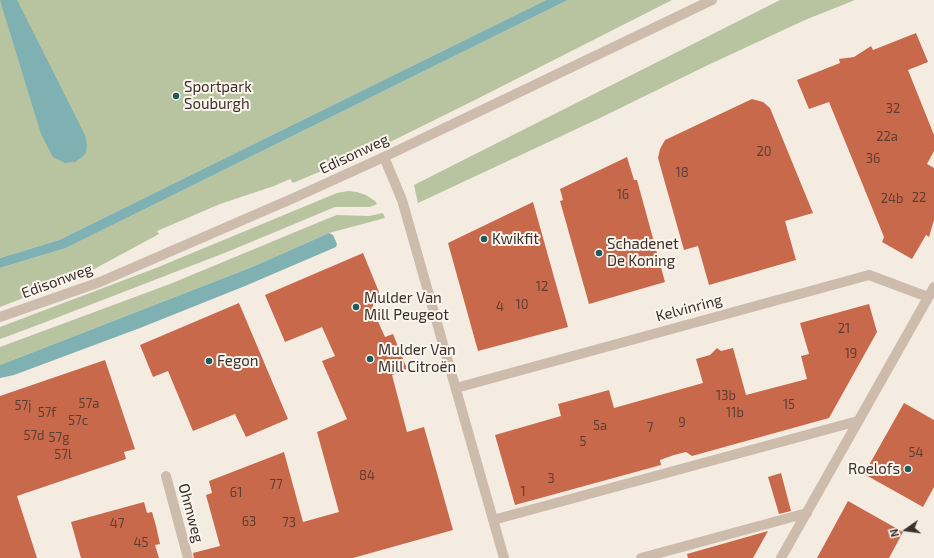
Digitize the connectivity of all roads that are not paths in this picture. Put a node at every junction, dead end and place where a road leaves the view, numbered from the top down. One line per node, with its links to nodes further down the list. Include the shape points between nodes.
1 (712, 0): 2 (street, Edisonweg)
2 (384, 157): 5 (street, Edisonweg, via 100,282); 6 (street, via 402,200)
3 (934, 288): 4 (street)
4 (928, 297): 6 (street, Kelvinring, via 869,275); 7 (street)
5 (0, 317)
6 (456, 388): 10 (street)
7 (858, 421): 9 (street); 10 (street)
8 (166, 476): 12 (street, Ohmweg)
9 (807, 513): 13 (street); 14 (street)
10 (493, 520): 11 (street)
11 (500, 557)
12 (188, 558)
13 (641, 558)
14 (781, 558)

